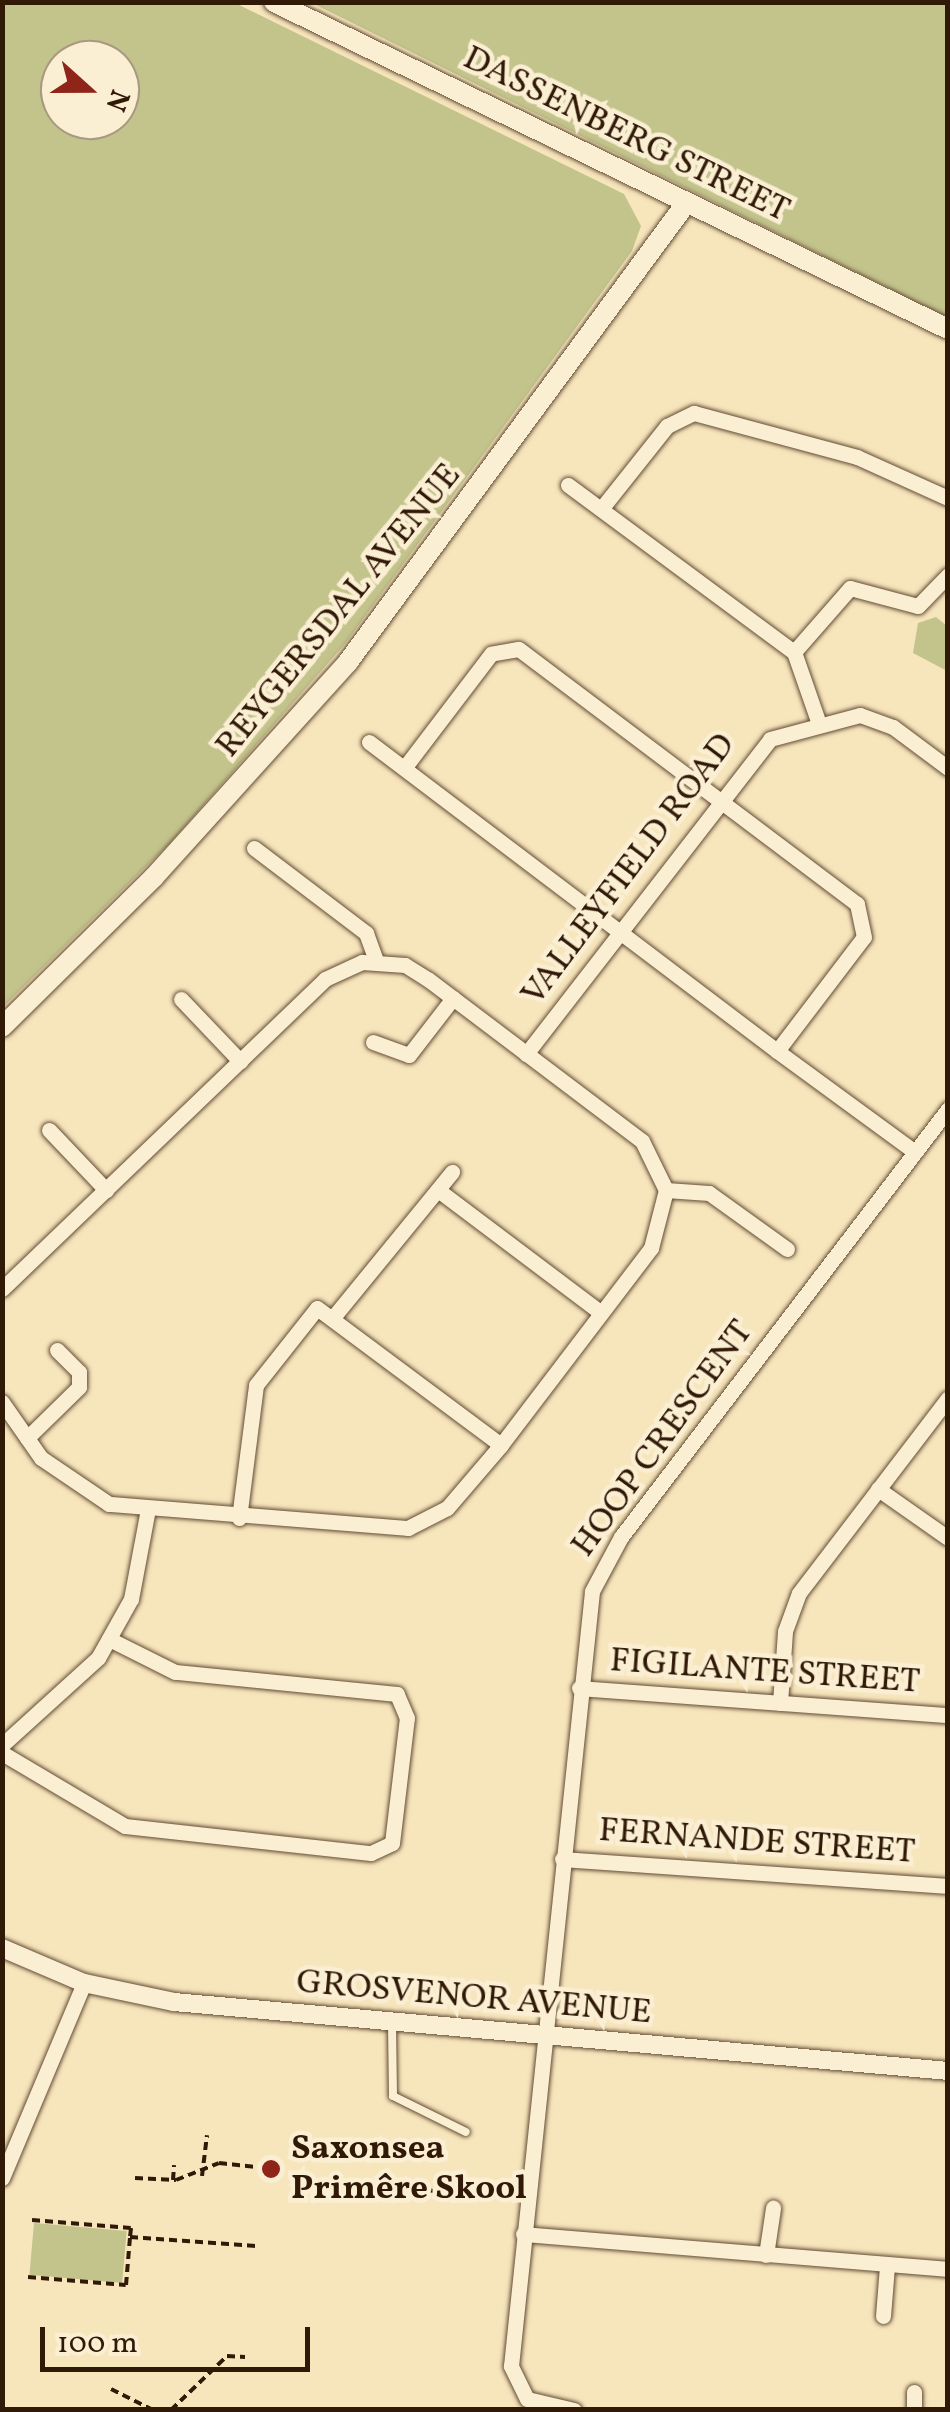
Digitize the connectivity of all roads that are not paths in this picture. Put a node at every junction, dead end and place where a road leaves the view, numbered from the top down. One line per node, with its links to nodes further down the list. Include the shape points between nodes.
1 (274, 2): 2 (main road, DASSENBERG STREET)
2 (687, 202): 3 (main road, DASSENBERG STREET); 19 (main road, REYGERSDAL AVENUE, via 348,662 154,878)
3 (948, 330)
4 (568, 485): 6 (street)
5 (948, 498): 6 (street, via 857,457 694,413 667,426)
6 (601, 509): 8 (street)
7 (948, 576): 8 (street, via 918,606 850,588)
8 (794, 652): 9 (street)
9 (818, 721): 12 (street, VALLEYFIELD ROAD, via 881,720); 13 (street, VALLEYFIELD ROAD, via 760,746)
10 (369, 742): 11 (street)
11 (404, 768): 13 (street, via 491,654 512,647); 15 (street)
12 (948, 768)
13 (716, 803): 15 (street, VALLEYFIELD ROAD); 21 (street, via 865,916 864,937)
14 (254, 848): 16 (street, via 366,933)
15 (620, 929): 21 (street); 22 (street, VALLEYFIELD ROAD)
16 (376, 960): 17 (street, via 417,971); 23 (street, via 336,971)
17 (452, 998): 20 (street, via 409,1055); 22 (street)
18 (181, 999): 23 (street)
19 (2, 1026)
20 (374, 1042)
21 (777, 1052): 26 (street)
22 (526, 1054): 30 (street, via 642,1142)
23 (240, 1062): 28 (street)
24 (948, 1109): 26 (street, HOOP CRESCENT)
25 (49, 1130): 28 (street)
26 (915, 1152): 45 (street, HOOP CRESCENT, via 612,1549 588,1606)
27 (452, 1172): 29 (street)
28 (106, 1190): 32 (street)
29 (438, 1190): 33 (street); 34 (street)
30 (666, 1190): 31 (street, via 708,1193); 33 (street, via 658,1238)
31 (787, 1249)
32 (2, 1290)
33 (602, 1313): 39 (street)
34 (335, 1315): 39 (street); 42 (street, via 307,1313 259,1378)
35 (57, 1350): 38 (street, via 80,1387)
36 (948, 1398): 40 (street)
37 (2, 1402): 38 (street)
38 (28, 1438): 41 (street, via 89,1496)
39 (500, 1445): 42 (street, via 448,1508 408,1528)
40 (878, 1489): 43 (street); 46 (street, via 793,1603)
41 (148, 1509): 42 (street); 44 (street, via 132,1599)
42 (239, 1518)
43 (948, 1538)
44 (109, 1640): 48 (street, via 78,1683); 49 (street, via 175,1672 397,1694 408,1718 392,1843 370,1853 125,1826)
45 (579, 1688): 46 (street, FIGILANTE STREET); 50 (street, HOOP CRESCENT)
46 (780, 1703): 47 (street, FIGILANTE STREET)
47 (948, 1715)
48 (2, 1745)
49 (2, 1753)
50 (562, 1859): 51 (street, FERNANDE STREET); 55 (street, HOOP CRESCENT)
51 (948, 1886)
52 (2, 1948): 53 (street, GROSVENOR AVENUE)
53 (84, 1983): 54 (street, GROSVENOR AVENUE, via 174,2002); 58 (street)
54 (392, 2023): 55 (street, GROSVENOR AVENUE); 57 (lane, via 393,2096)
55 (543, 2037): 56 (street, GROSVENOR AVENUE); 60 (street, HOOP CRESCENT)
56 (948, 2071)
57 (466, 2132)
58 (2, 2178)
59 (772, 2208): 61 (street)
60 (523, 2234): 61 (street); 66 (street, HOOP CRESCENT, via 513,2381 533,2403)
61 (766, 2255): 62 (street)
62 (887, 2266): 63 (street); 64 (street)
63 (948, 2269)
64 (883, 2316)
65 (914, 2392): 67 (street)
66 (574, 2410)
67 (914, 2410)

